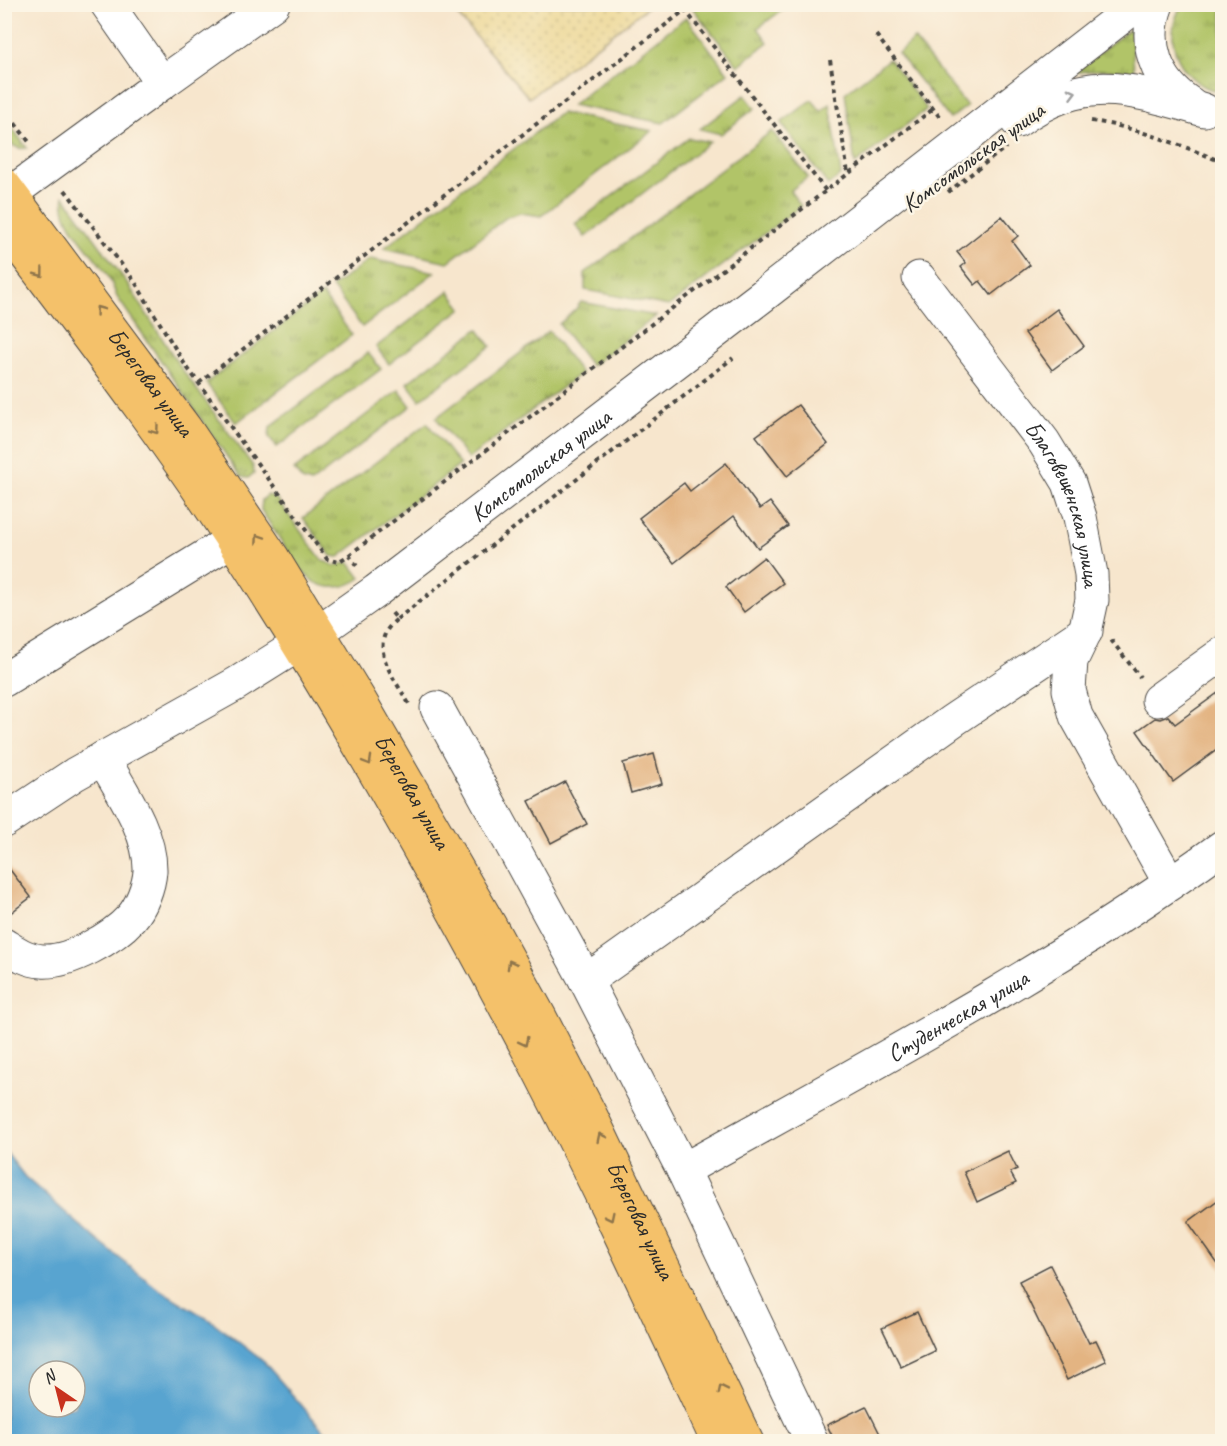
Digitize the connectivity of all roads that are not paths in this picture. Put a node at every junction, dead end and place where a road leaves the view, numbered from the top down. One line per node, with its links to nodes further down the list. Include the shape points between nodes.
1 (106, 4): 5 (street)
2 (273, 4): 5 (street)
3 (1138, 4): 7 (street, Комсомольская улица)
4 (1157, 4): 6 (street, via 1150,38 1158,69 1190,104)
5 (162, 83): 8 (street)
6 (1216, 113): 7 (street, Комсомольская улица, one-way to 6, via 1029,112 1076,92 1126,90)
7 (970, 155): 13 (street, Комсомольская улица, via 883,223 761,297 376,591)
8 (8, 189): 13 (main road, Береговая улица, one-way to 8, via 273,558 185,428)
9 (4, 226): 11 (main road, Береговая улица, one-way to 11)
10 (919, 278): 12 (street, Благовещенская улица, via 1044,441 1069,483 1091,574)
11 (232, 540): 13 (main road, Береговая улица); 15 (street)
12 (1091, 627): 21 (street, Благовещенская улица, via 1071,661 1070,690 1076,716); 23 (street)
13 (308, 638): 18 (street, Комсомольская улица, via 236,684); 25 (main road, Береговая улица, one-way to 25, via 517,1028); 26 (main road, Береговая улица, one-way to 13, via 541,1019 426,814)
14 (1222, 654): 16 (street)
15 (4, 680)
16 (1158, 700)
17 (437, 708): 23 (street)
18 (103, 758): 19 (street, Комсомольская улица); 22 (street, via 142,831 150,873 145,894 132,917 109,936 61,959 23,957)
19 (4, 821)
20 (1222, 847): 21 (street, Студенческая улица)
21 (1170, 883): 24 (street, Студенческая улица, via 962,1014)
22 (4, 945)
23 (586, 981): 24 (street)
24 (683, 1170): 27 (street)
25 (718, 1442)
26 (747, 1442)
27 (812, 1442)

